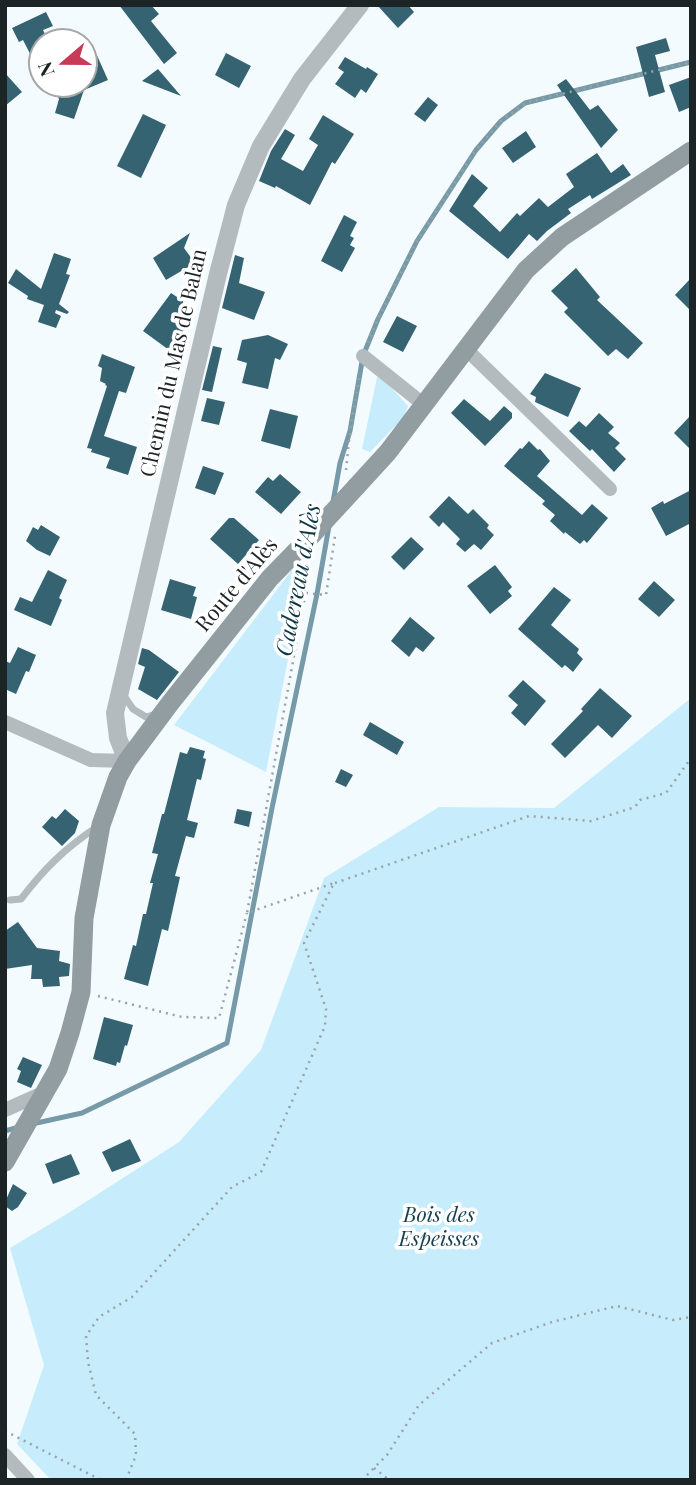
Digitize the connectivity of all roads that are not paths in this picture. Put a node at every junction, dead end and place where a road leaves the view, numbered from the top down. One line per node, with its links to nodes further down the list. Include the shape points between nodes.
1 (360, 5): 7 (street, Chemin du Mas de Balan, via 302,79 261,146 236,205)
2 (691, 152): 3 (main road, Route d'Alès, via 562,237 526,270)
3 (466, 349): 5 (main road, Route d'Alès); 6 (street)
4 (363, 356): 5 (street)
5 (423, 404): 8 (main road, Route d'Alès, bridge, via 388,452 351,481)
6 (610, 489)
7 (120, 690): 8 (lane, via 133,709 146,717); 10 (street, Chemin du Mas de Balan, via 115,713)
8 (163, 712): 10 (main road, Route d'Alès)
9 (5, 722): 10 (street, via 91,760)
10 (127, 761): 11 (main road, Route d'Alès)
11 (101, 825): 12 (lane, via 44,869 20,899); 13 (main road, Route d'Alès, via 84,918 81,992 58,1069)
12 (10, 900)
13 (43, 1093): 14 (street); 15 (main road, Route d'Alès)
14 (5, 1110)
15 (10, 1154)
16 (5, 1455): 17 (street)
17 (28, 1480)

